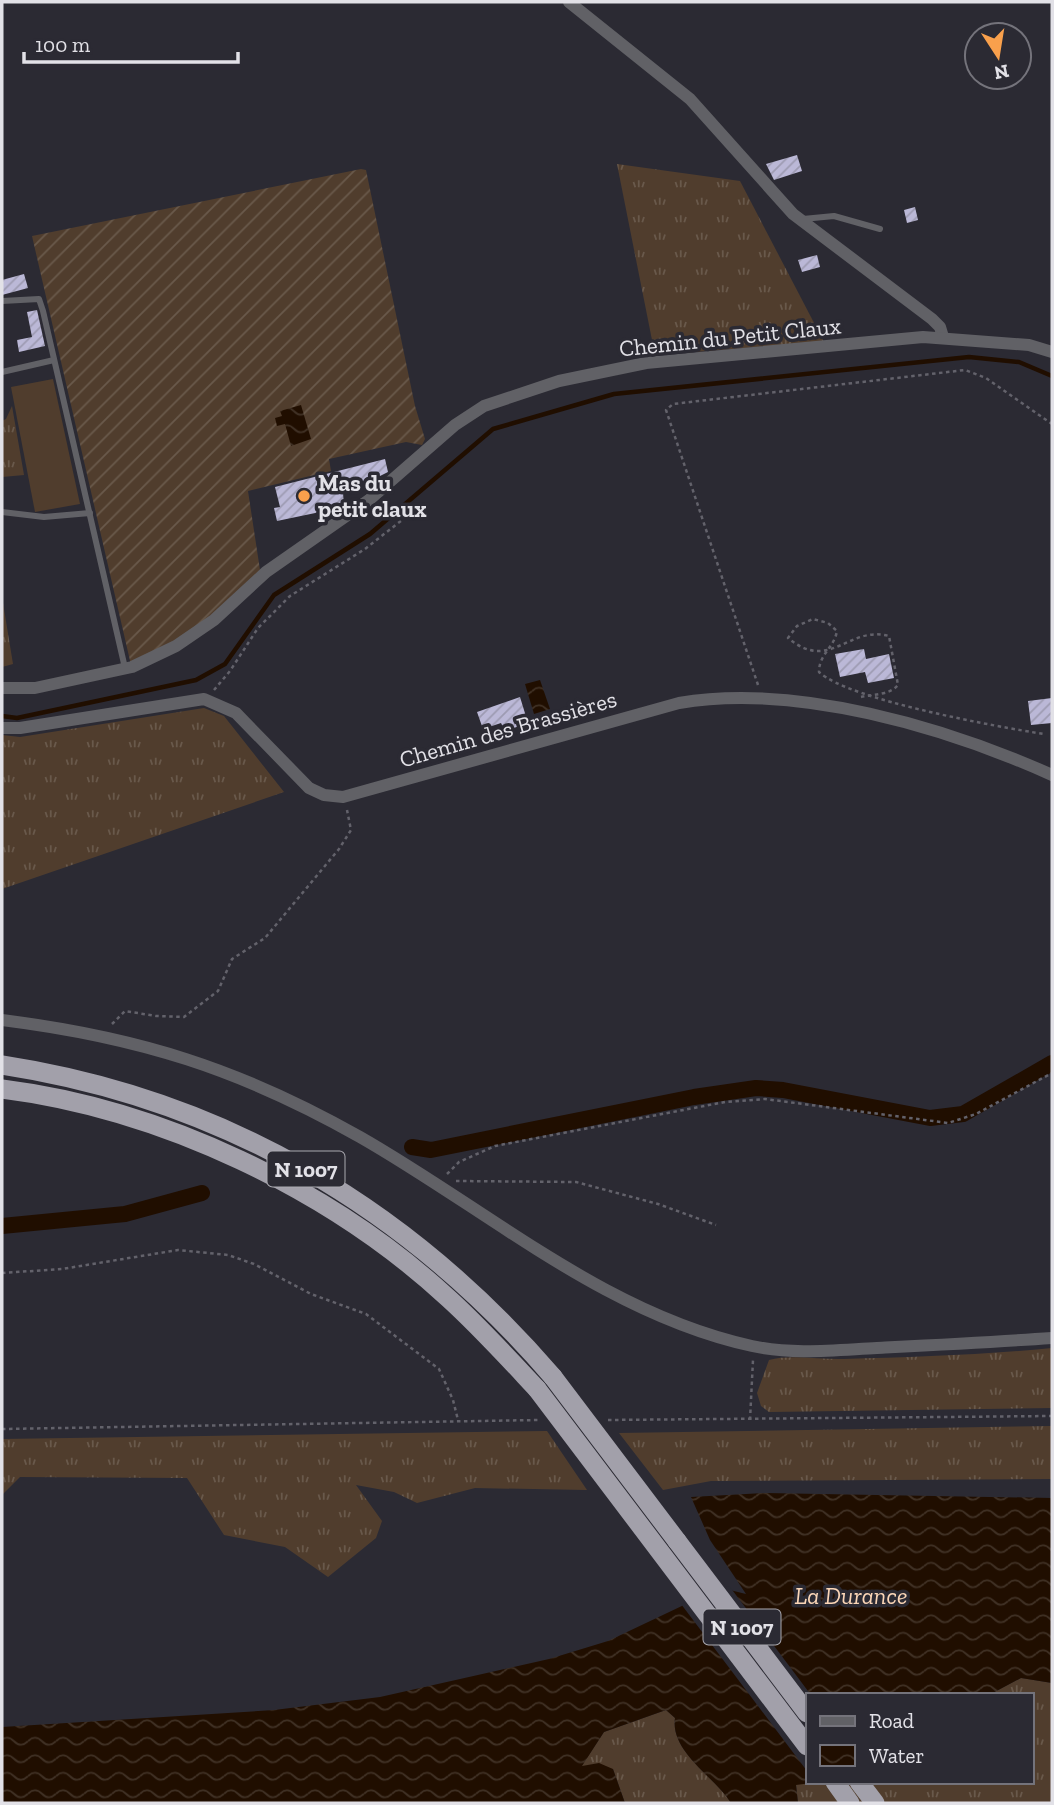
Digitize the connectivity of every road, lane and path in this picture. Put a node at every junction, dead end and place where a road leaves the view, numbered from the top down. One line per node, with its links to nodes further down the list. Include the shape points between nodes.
1 (569, 2): 2 (street, via 690,99 773,195)
2 (800, 219): 3 (lane, via 834,216); 5 (street, via 932,318)
3 (880, 229)
4 (2, 301): 7 (lane, via 39,299)
5 (943, 337): 6 (street, Chemin du Petit Claux, via 1029,345); 14 (street, Chemin du Petit Claux, via 646,363 559,381 484,406 455,425 369,500 266,572 214,620 176,646)
6 (1052, 352)
7 (54, 360): 8 (lane); 12 (lane)
8 (2, 372)
9 (1052, 424): 18 (path, via 986,378 965,370 673,404 666,410)
10 (420, 506): 17 (path, via 365,549 290,596 258,628 230,671)
11 (2, 512): 12 (lane, via 44,517)
12 (90, 513): 14 (lane)
13 (828, 649): 13 (path, via 803,651 788,638 797,626 813,619 828,623 837,632); 16 (path, via 819,660 819,672 829,682); 16 (path, via 879,633 889,636 898,685 893,691)
14 (125, 668): 15 (street, Chemin du Petit Claux, via 35,688)
15 (2, 688)
16 (873, 695): 19 (path, via 862,697); 21 (path, via 980,724)
17 (204, 699): 20 (street); 23 (street, via 236,713 309,788)
18 (762, 699): 19 (street, Chemin des Brassières); 23 (street, Chemin des Brassières, via 707,698 679,703)
19 (845, 711): 22 (street, Chemin des Brassières, via 935,729)
20 (2, 728)
21 (1044, 734)
22 (1052, 775)
23 (343, 797): 25 (path, via 351,830 345,840 265,938 232,959 218,991 184,1017 125,1010 113,1024)
24 (2, 1020): 25 (street)
25 (110, 1037): 29 (street, via 175,1053 269,1089)
26 (2, 1065): 34 (highway, N 1007, via 127,1091 285,1156 422,1247 488,1306)
27 (1052, 1073): 29 (path, via 948,1124 765,1099 725,1101 495,1146 459,1162)
28 (2, 1089): 34 (highway, N 1007, via 128,1118 177,1134 279,1179 407,1263)
29 (440, 1186): 30 (path, via 460,1180 576,1182); 33 (street, via 654,1316)
30 (716, 1225)
31 (2, 1273): 36 (path, via 62,1269 178,1250 228,1255 366,1314 439,1369 458,1420)
32 (1052, 1338): 33 (street, via 815,1351)
33 (755, 1347): 35 (path, via 750,1420)
34 (545, 1383): 37 (highway, N 1007, bridge); 38 (highway, N 1007, bridge)
35 (1052, 1416)
36 (2, 1429)
37 (806, 1712)
38 (806, 1745)
39 (836, 1784): 41 (highway)
40 (861, 1784): 42 (highway)
41 (850, 1803)
42 (875, 1803)

